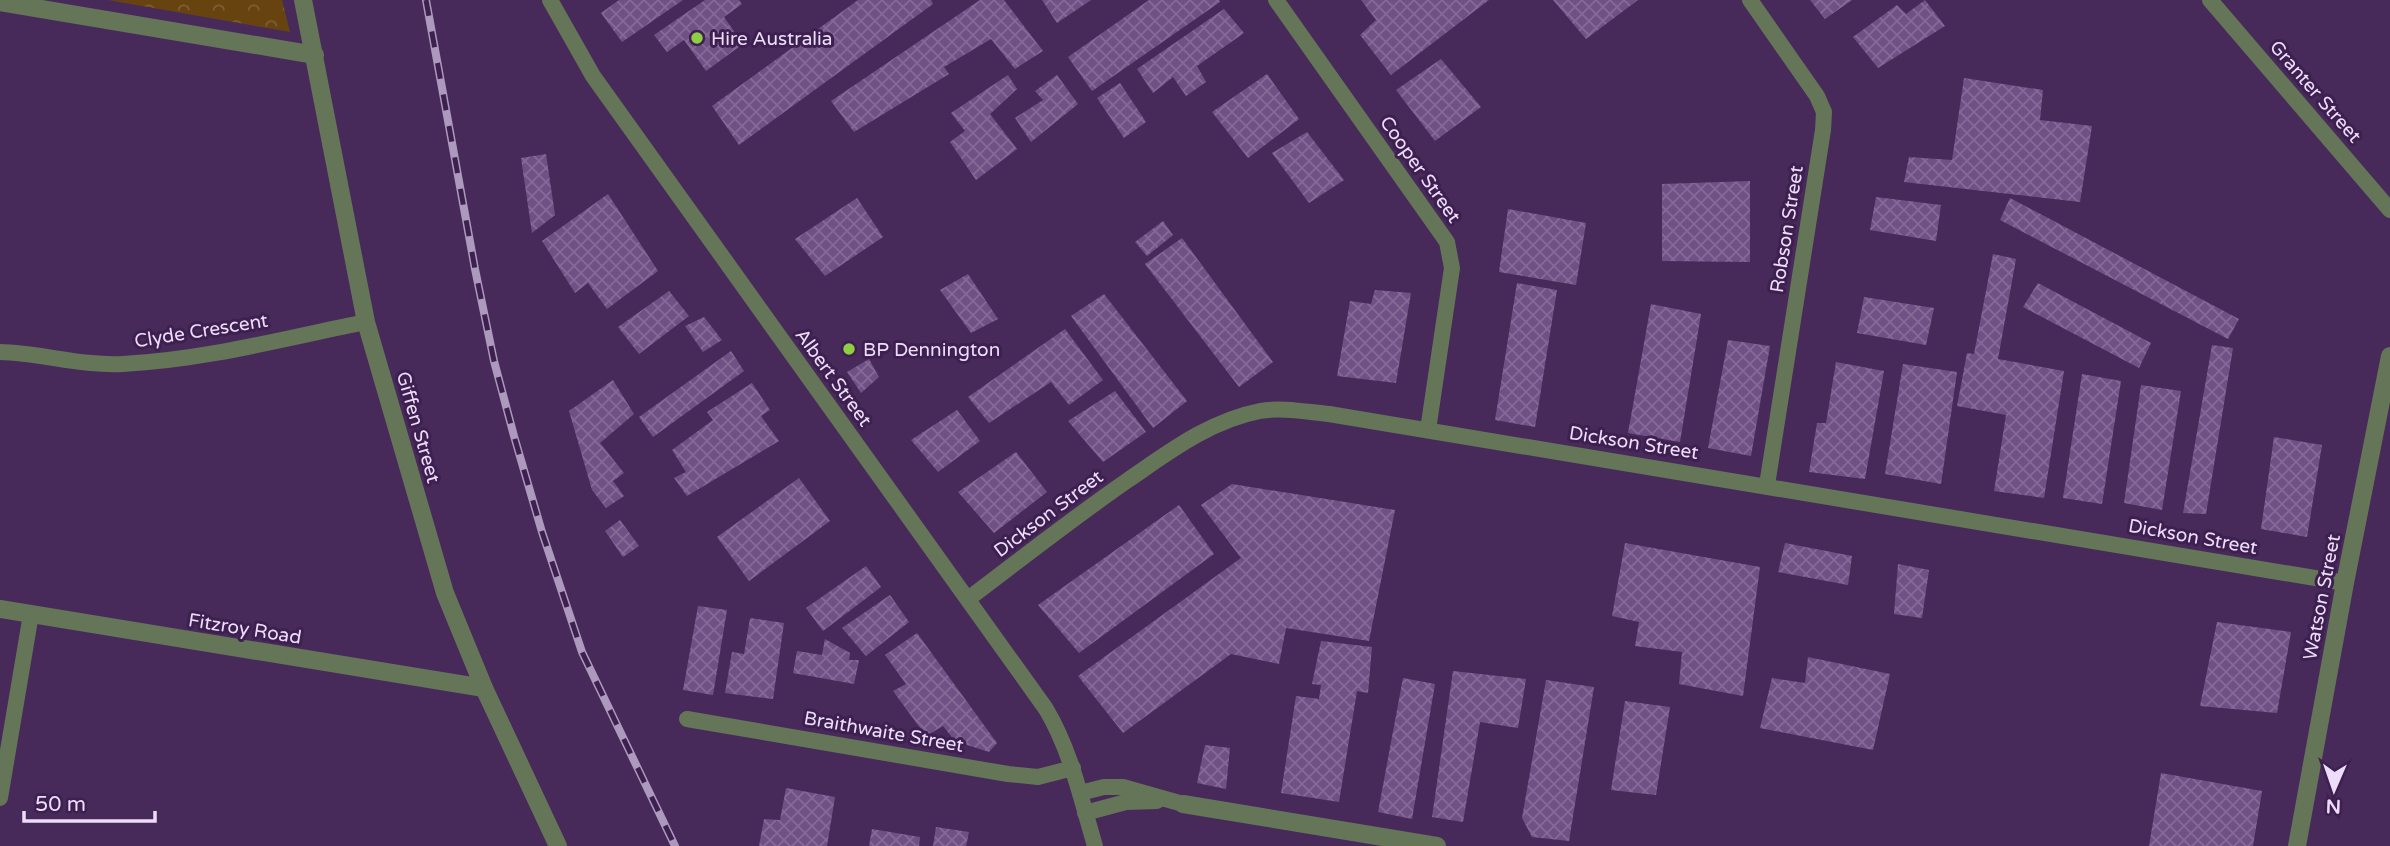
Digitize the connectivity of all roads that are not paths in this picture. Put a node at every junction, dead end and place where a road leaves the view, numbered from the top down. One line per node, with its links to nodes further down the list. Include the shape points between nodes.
1 (303, 0): 7 (street, Giffen Street)
2 (550, 0): 15 (street, Albert Street, via 593,76)
3 (1276, 0): 12 (street, Cooper Street, via 1447,242 1452,268)
4 (1750, 0): 13 (street, Robson Street, via 1824,112)
5 (2210, 0): 8 (street, Granter Street)
6 (0, 2): 7 (street)
7 (315, 55): 9 (street, Giffen Street)
8 (2390, 209)
9 (366, 322): 10 (street, Clyde Crescent, via 167,360 120,364); 18 (street, Giffen Street, via 445,593)
10 (0, 352)
11 (2390, 356): 14 (street, Watson Street)
12 (1428, 430): 13 (street, Dickson Street); 15 (street, Dickson Street, via 1290,410 1232,418 1189,438)
13 (1767, 485): 14 (street, Dickson Street)
14 (2345, 583): 27 (street, Watson Street)
15 (968, 599): 20 (street, Albert Street, via 1046,709)
16 (0, 609): 17 (street, Fitzroy Road)
17 (31, 614): 18 (street, Fitzroy Road); 21 (street)
18 (484, 688): 24 (street, Giffen Street)
19 (687, 719): 20 (street, Braithwaite Street)
20 (1077, 781): 22 (street, Braithwaite Street, via 1123,787); 23 (street, Albert Street)
21 (0, 799)
22 (1184, 804): 23 (street, Braithwaite Street, via 1134,801); 26 (street, Braithwaite Street)
23 (1085, 813): 25 (street, Albert Street)
24 (558, 846)
25 (1095, 846)
26 (1437, 846)
27 (2297, 846)

